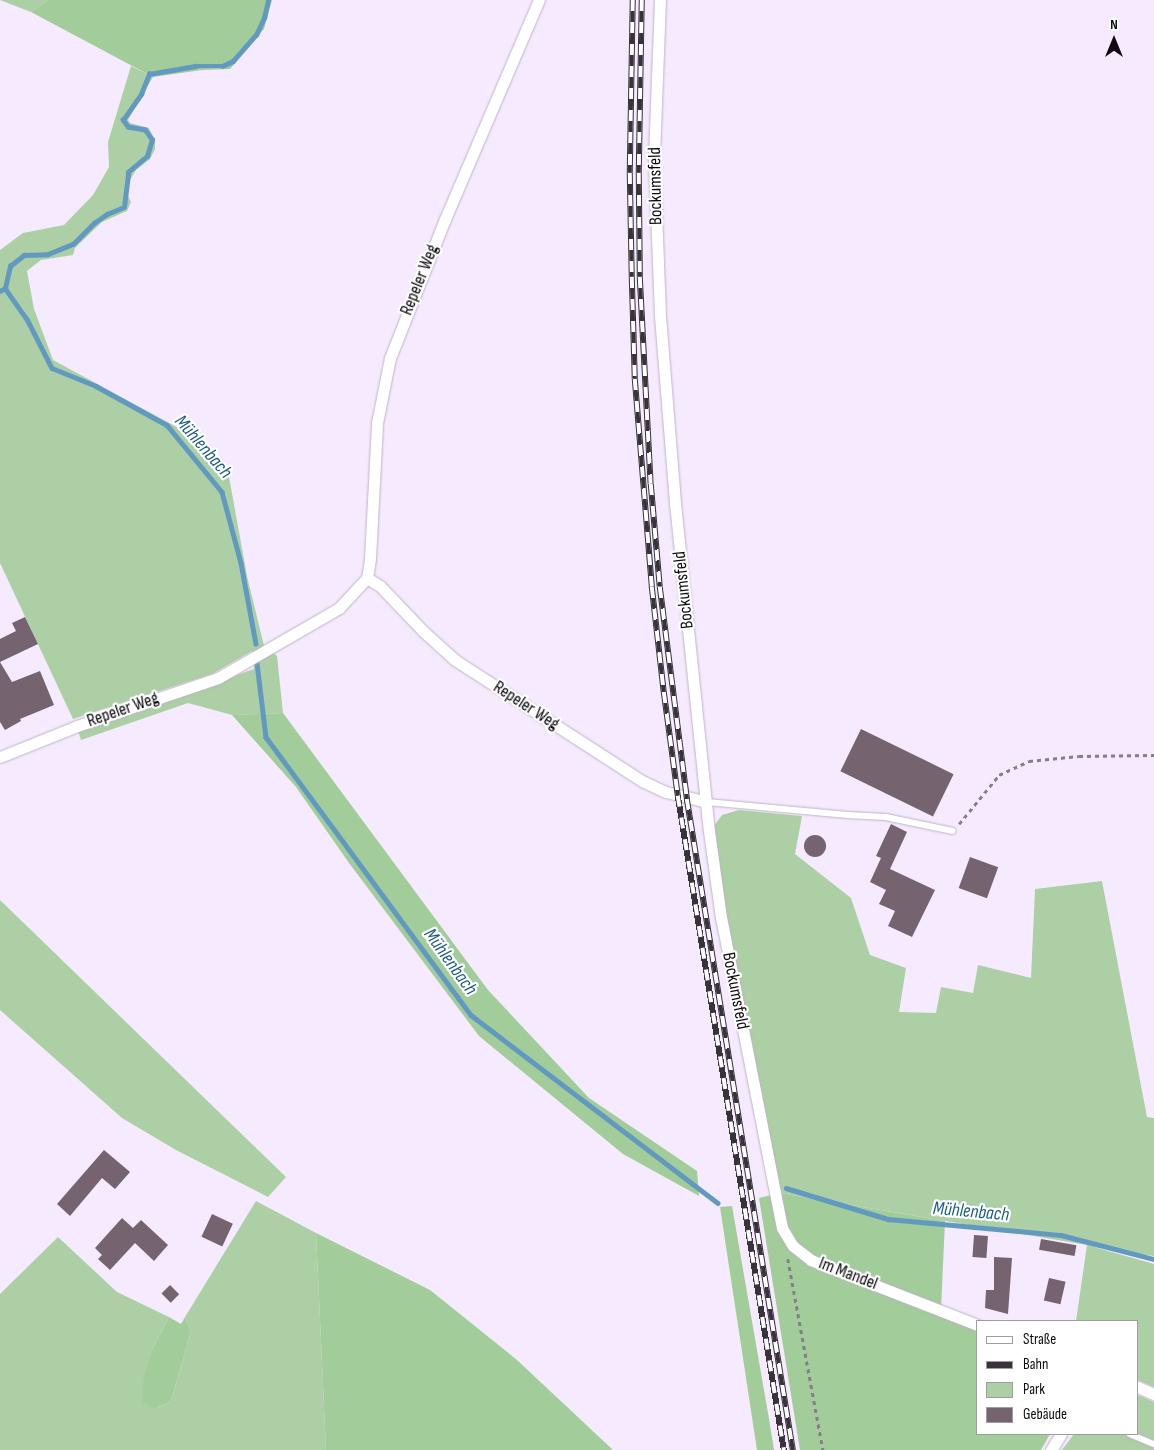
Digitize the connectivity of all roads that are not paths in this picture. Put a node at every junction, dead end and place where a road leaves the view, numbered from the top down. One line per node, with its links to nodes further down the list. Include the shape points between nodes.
1 (539, 0): 3 (street, Repeler Weg, via 445,219 390,358 377,424 370,558)
2 (660, 0): 5 (street, Bockumsfeld, via 654,160 660,316 675,504)
3 (366, 578): 4 (street, Repeler Weg, via 339,608 218,678 77,726); 5 (street, Repeler Weg, via 380,586 455,660 642,781 666,792)
4 (0, 757)
5 (707, 802): 6 (lane, via 886,817); 7 (street, Bockumsfeld, via 721,917)
6 (954, 831)
7 (772, 1173): 8 (street, Im Mandel, via 782,1228 793,1246 811,1260)
8 (976, 1324)
9 (1139, 1387): 10 (street)
10 (1154, 1394)
11 (1060, 1435): 14 (street)
12 (1132, 1435): 13 (lane)
13 (1154, 1444)
14 (1051, 1450)

